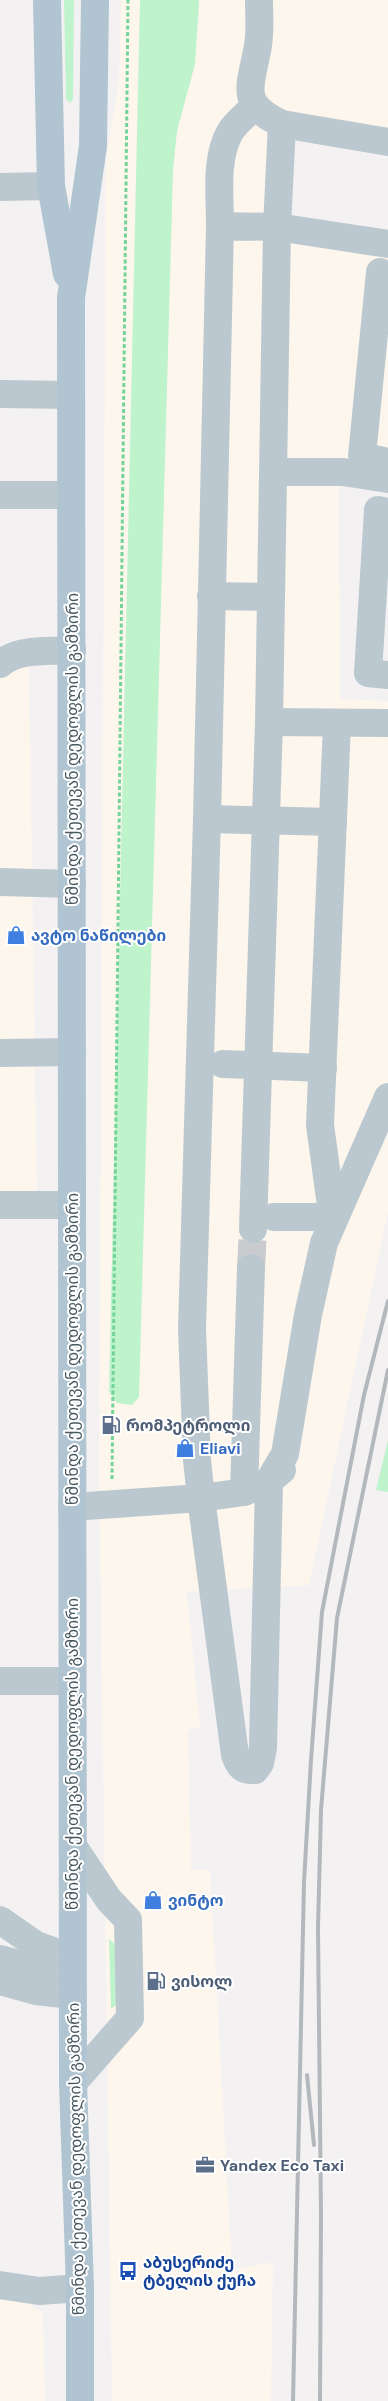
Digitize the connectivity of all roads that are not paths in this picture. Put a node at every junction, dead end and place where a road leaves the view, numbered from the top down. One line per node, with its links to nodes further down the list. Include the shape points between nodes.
1 (46, 0): 7 (main road, წმინდა ქეთევან დედოფლის გამზირი)
2 (95, 0): 13 (main road, წმინდა ქეთევან დედოფლის გამზირი, via 93,146)
3 (259, 0): 4 (street, via 258,49 249,82)
4 (255, 106): 5 (street, via 268,118); 9 (street, via 231,131 225,146 220,175)
5 (282, 124): 6 (street); 10 (street)
6 (388, 142)
7 (51, 186): 8 (street); 13 (main road, წმინდა ქეთევან დედოფლის გამზირი)
8 (0, 187)
9 (220, 226): 10 (street); 23 (street)
10 (276, 227): 11 (street); 18 (street)
11 (388, 244)
12 (380, 272): 14 (street)
13 (71, 298): 16 (main road, წმინდა ქეთევან დედოფლის გამზირი)
14 (381, 344): 17 (street, via 362,456)
15 (0, 394): 16 (street)
16 (72, 395): 21 (main road, წმინდა ქეთევან დედოფლის გამზირი)
17 (388, 462)
18 (274, 472): 19 (street, via 342,472); 24 (street)
19 (388, 478)
20 (0, 495): 21 (street)
21 (72, 495): 25 (main road, წმინდა ქეთევან დედოფლის გამზირი)
22 (388, 512): 27 (street, via 378,510 368,673)
23 (211, 596): 24 (street); 31 (street)
24 (271, 597): 28 (street)
25 (72, 650): 26 (street, via 19,654); 35 (main road, წმინდა ქეთევან დედოფლის გამზირი)
26 (0, 664)
27 (388, 675)
28 (269, 722): 29 (street); 32 (street)
29 (337, 723): 30 (street); 33 (street)
30 (388, 723)
31 (207, 819): 32 (street); 38 (street)
32 (265, 820): 33 (street); 39 (street)
33 (333, 822): 40 (street)
34 (0, 882): 35 (street)
35 (72, 884): 36 (main road, წმინდა ქეთევან დედოფლის გამზირი)
36 (72, 1052): 37 (street); 43 (main road, წმინდა ქეთევან დედოფლის გამზირი)
37 (0, 1053)
38 (210, 1063): 39 (street); 49 (street, via 192,1330)
39 (257, 1065): 40 (street); 45 (street, via 263,1223)
40 (323, 1068): 45 (street, via 320,1125)
41 (388, 1097): 45 (street)
42 (388, 1115): 45 (street)
43 (72, 1205): 44 (street); 50 (main road, წმინდა ქეთევან დედოფლის გამზირი)
44 (0, 1206)
45 (334, 1220): 47 (street, via 290,1456)
46 (251, 1268): 48 (street)
47 (269, 1481): 48 (street); 49 (street, via 263,1748 255,1770 239,1767 235,1755)
48 (244, 1492): 49 (street)
49 (201, 1498): 50 (street)
50 (72, 1507): 51 (main road, წმინდა ქეთევან დედოფლის გამზირი)
51 (72, 1680): 52 (street); 53 (main road, წმინდა ქეთევან დედოფლის გამზირი)
52 (6, 1684)
53 (73, 1846): 56 (main road, წმინდა ქეთევან დედოფლის გამზირი); 58 (street, via 109,1900 128,1920 130,2018)
54 (0, 1920): 56 (street)
55 (0, 1959): 56 (street)
56 (72, 1975): 57 (street, via 36,1991); 58 (main road, წმინდა ქეთევან დედოფლის გამზირი)
57 (0, 1981)
58 (72, 2083): 60 (main road, წმინდა ქეთევან დედოფლის გამზირი)
59 (0, 2285): 60 (street, via 39,2291)
60 (80, 2288): 61 (main road, წმინდა ქეთევან დედოფლის გამზირი)
61 (80, 2401)

